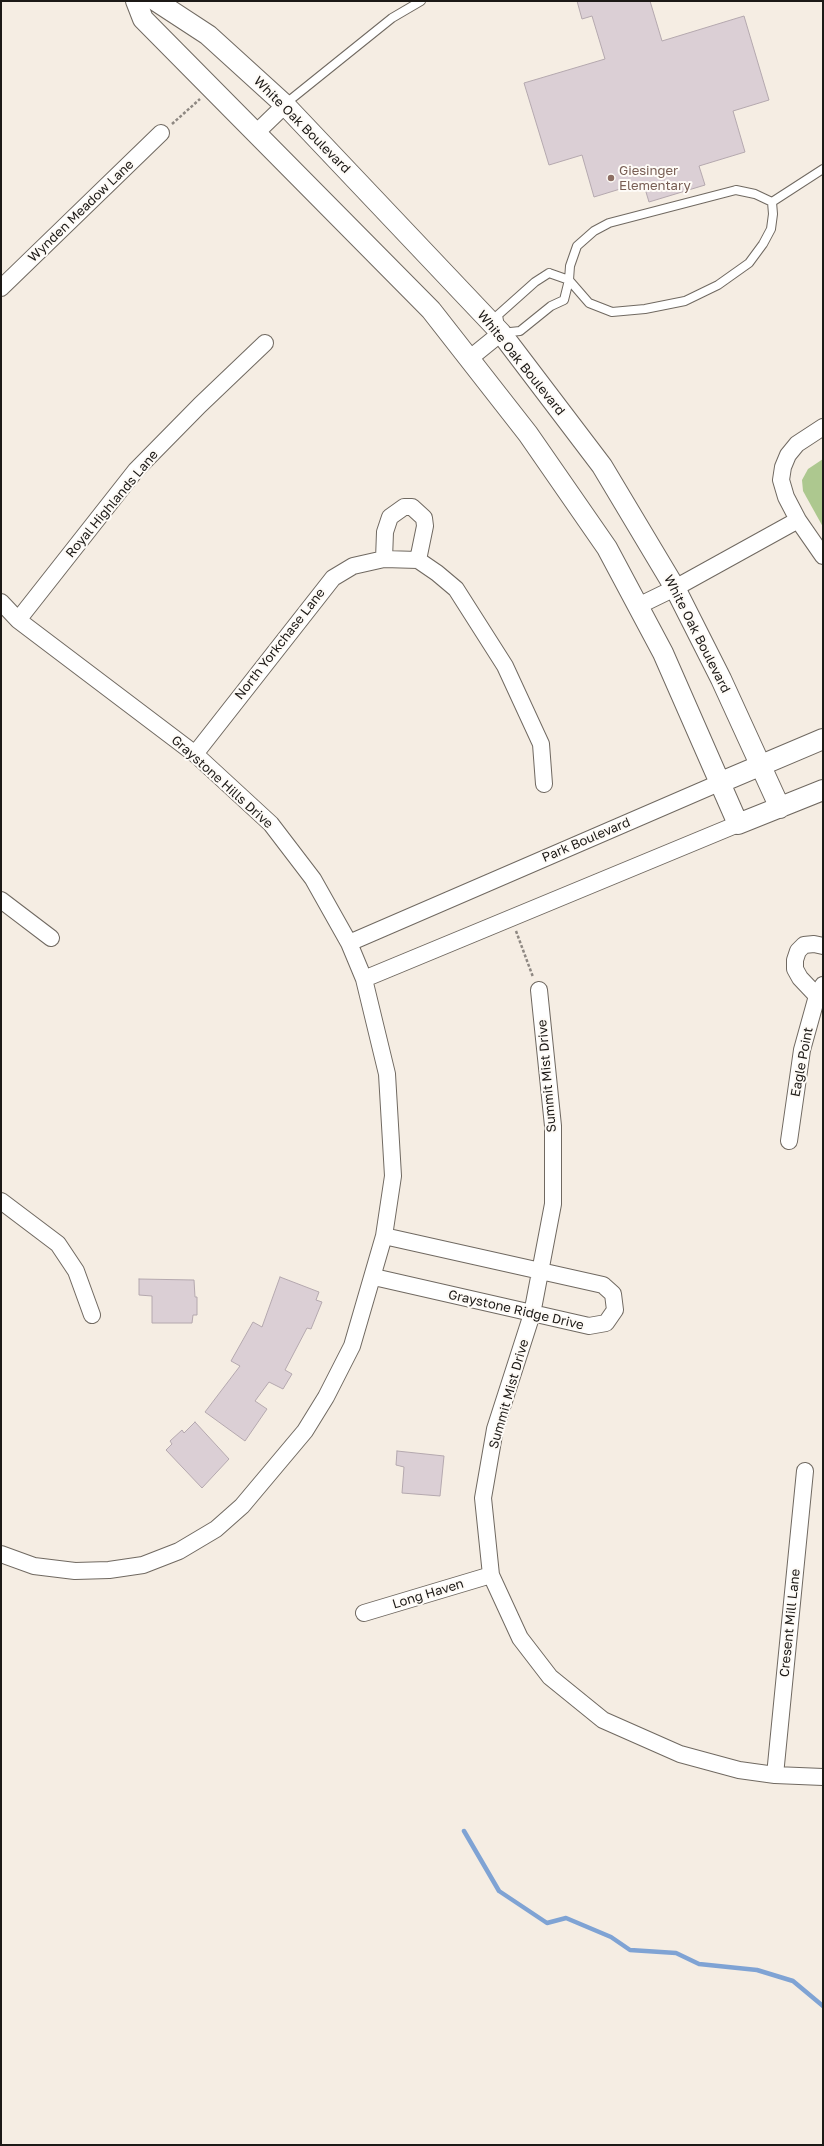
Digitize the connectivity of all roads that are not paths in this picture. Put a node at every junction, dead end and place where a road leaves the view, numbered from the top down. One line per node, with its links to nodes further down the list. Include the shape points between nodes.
1 (136, 1): 5 (street, via 143,19)
2 (156, 1): 4 (street, White Oak Boulevard, via 208,35)
3 (421, 1): 4 (lane, via 392,18)
4 (284, 104): 5 (street); 11 (street, White Oak Boulevard)
5 (257, 132): 13 (street, via 431,310)
6 (162, 133): 10 (street, Wynden Meadow Lane)
7 (822, 172): 8 (lane)
8 (772, 202): 9 (lane, via 736,190 609,223 594,231 577,246 570,266); 9 (lane, via 771,229 749,263 718,285 685,301 612,312 589,302)
9 (569, 280): 11 (lane, via 564,300 551,306 520,331); 11 (lane, via 549,272 535,282 498,315)
10 (1, 288)
11 (501, 333): 13 (street); 19 (street, White Oak Boulevard, via 602,466)
12 (265, 344): 22 (street, Royal Highlands Lane, via 136,470)
13 (469, 359): 21 (street, via 528,434 608,548)
14 (823, 427): 15 (street, via 797,444 782,467 781,480 786,497)
15 (798, 520): 16 (street); 19 (street)
16 (823, 556)
17 (384, 559): 18 (street, North Yorkchase Lane); 18 (street, via 390,517 404,507 412,507 424,518 426,526); 24 (street, North Yorkchase Lane, via 353,566 333,578)
18 (418, 560): 27 (street, via 456,589 505,666 541,744)
19 (675, 588): 21 (street); 25 (street, White Oak Boulevard)
20 (1, 602): 22 (street, Graystone Hills Drive)
21 (638, 606): 26 (street, via 663,652)
22 (18, 620): 24 (street, Graystone Hills Drive)
23 (823, 739): 25 (street, Park Boulevard)
24 (195, 754): 33 (street, Graystone Hills Drive, via 272,824 312,879)
25 (761, 764): 26 (street, Park Boulevard); 29 (street, White Oak Boulevard)
26 (719, 783): 30 (street); 33 (street, Park Boulevard)
27 (544, 784)
28 (823, 790): 29 (street)
29 (780, 808): 30 (street)
30 (738, 824): 35 (street)
31 (1, 900): 32 (street)
32 (51, 938)
33 (349, 943): 35 (street, Graystone Hills Drive)
34 (823, 946): 37 (street, via 804,945 798,951 794,969 800,978)
35 (364, 979): 40 (street, Graystone Hills Drive, via 388,1074 393,1176)
36 (538, 990): 41 (street, Summit Mist Drive, via 553,1126 553,1204)
37 (820, 990): 38 (street, Eagle Point, via 802,1050)
38 (789, 1141)
39 (1, 1201): 44 (street, via 58,1244 76,1271)
40 (384, 1236): 41 (street, Graystone Ridge Drive); 42 (street, Graystone Hills Drive)
41 (539, 1271): 43 (street, Summit Mist Drive); 43 (street, Graystone Ridge Drive, via 603,1285 613,1294 615,1310 606,1323 589,1326)
42 (374, 1277): 43 (street, Graystone Ridge Drive); 46 (street, Graystone Hills Drive, via 352,1346 305,1431 242,1506 216,1529 179,1551 143,1565 109,1570 75,1571 34,1566)
43 (532, 1314): 47 (street, Summit Mist Drive, via 495,1429 483,1498)
44 (92, 1315)
45 (805, 1471): 49 (street, Cresent Mill Lane)
46 (1, 1554)
47 (491, 1575): 48 (street, Long Haven); 49 (street, Summit Mist Drive, via 520,1638 550,1677 603,1720 680,1754 739,1770)
48 (364, 1613)
49 (775, 1775): 50 (street, Summit Mist Drive)
50 (823, 1777)

